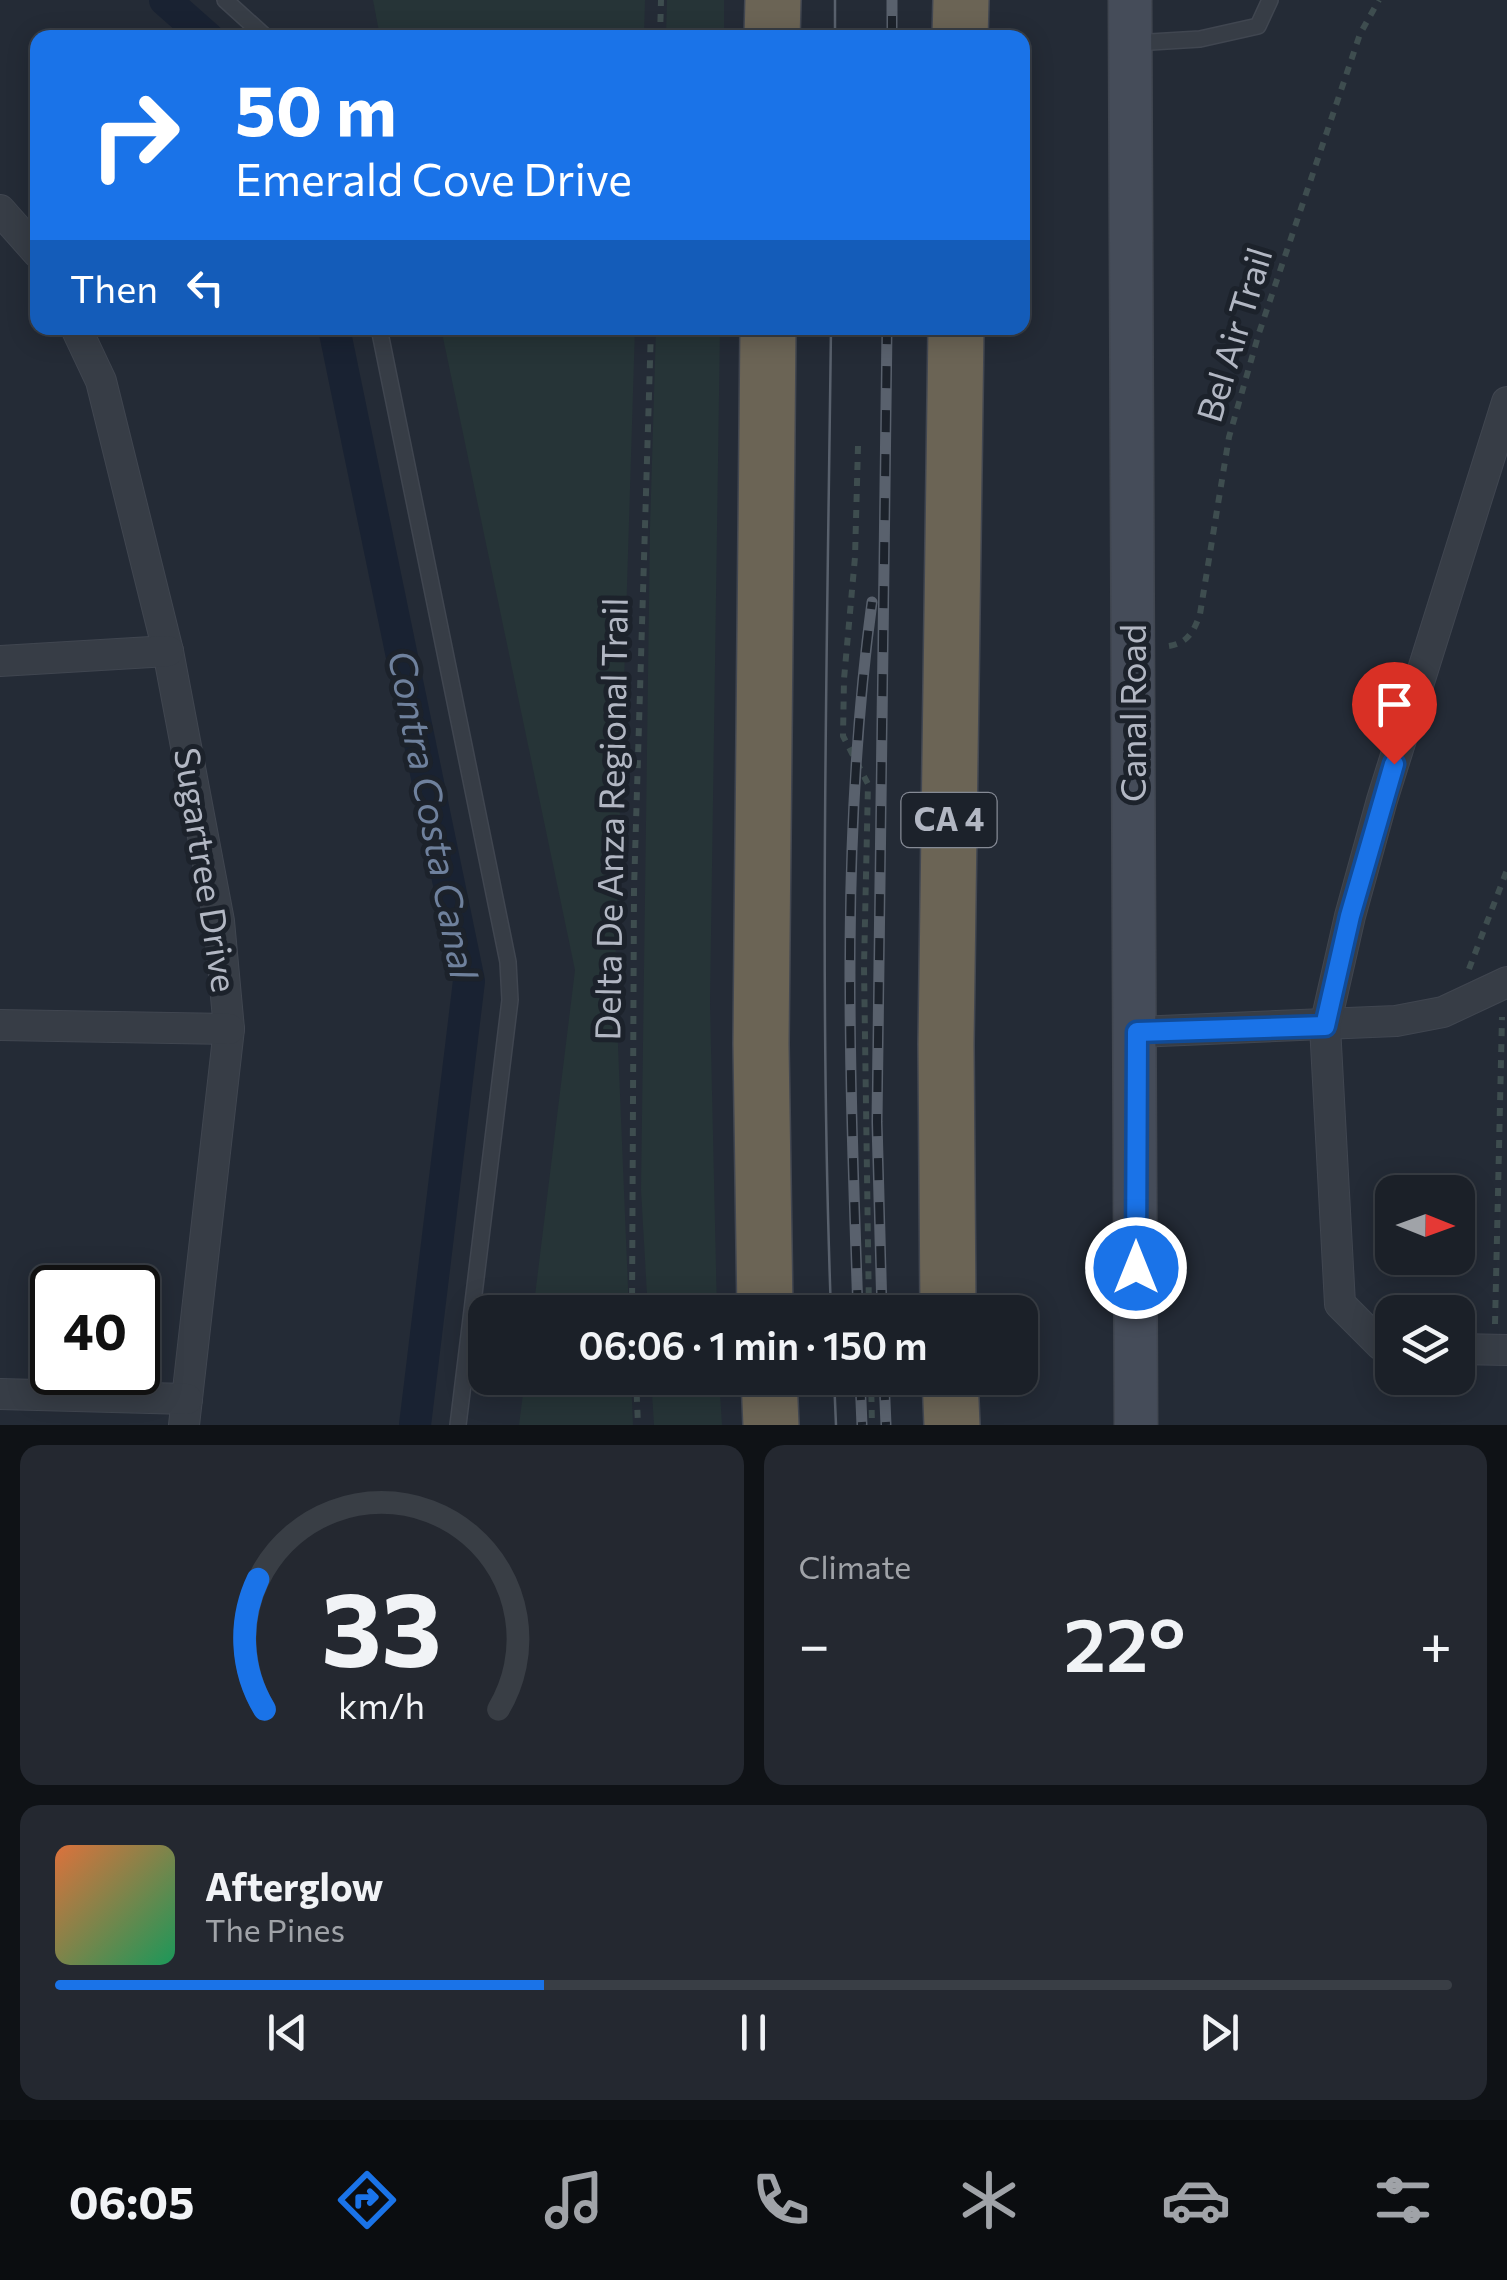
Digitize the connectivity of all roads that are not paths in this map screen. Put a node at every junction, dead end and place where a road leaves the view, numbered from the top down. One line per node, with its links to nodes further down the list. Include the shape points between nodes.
1 (225, 0): 6 (lane)
2 (772, 0): 7 (highway)
3 (961, 0): 8 (highway)
4 (1130, 0): 9 (street, Canal Road)
5 (1270, 0): 9 (lane, via 1258,26 1200,39)
6 (258, 30)
7 (772, 30)
8 (960, 30)
9 (1130, 43): 23 (street, Canal Road)
10 (0, 210): 11 (street)
11 (30, 244)
12 (79, 335): 17 (street, Sugartree Drive, via 100,381)
13 (380, 335): 33 (lane, via 508,962 510,1000)
14 (768, 335): 24 (highway, via 760,1024)
15 (956, 335): 25 (highway, CA 4)
16 (1507, 402): 21 (street, via 1382,800)
17 (168, 651): 18 (street); 22 (street, Sugartree Drive, via 219,921)
18 (0, 661)
19 (1505, 984): 21 (street, via 1454,1008)
20 (0, 1025): 22 (street)
21 (1325, 1026): 23 (street); 26 (street, via 1340,1304)
22 (229, 1029): 32 (street, Sugartree Drive)
23 (1137, 1032): 36 (street, Canal Road)
24 (766, 1295)
25 (948, 1295)
26 (1375, 1339)
27 (1475, 1349): 28 (street)
28 (1500, 1350)
29 (0, 1394): 32 (street)
30 (770, 1395): 34 (highway)
31 (951, 1395): 35 (highway)
32 (185, 1412)
33 (458, 1425)
34 (771, 1425)
35 (952, 1425)
36 (1136, 1425)

